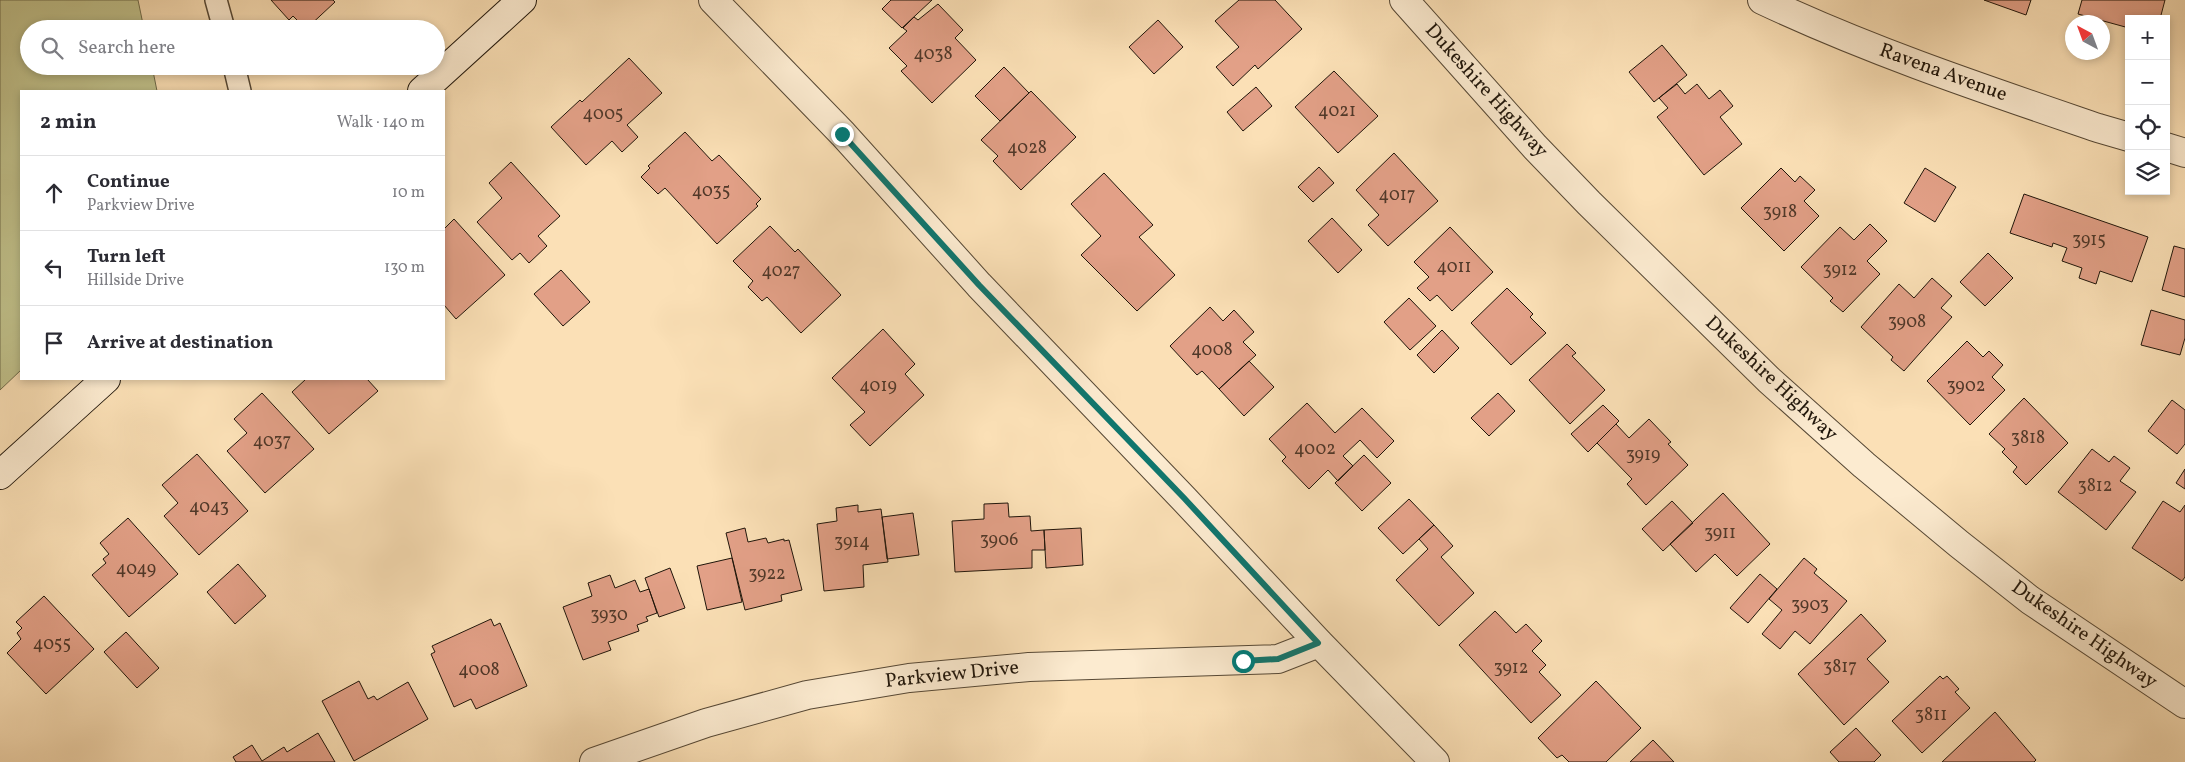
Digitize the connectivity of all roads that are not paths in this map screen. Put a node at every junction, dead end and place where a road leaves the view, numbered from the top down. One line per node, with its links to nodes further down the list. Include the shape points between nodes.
1 (216, 0): 6 (lane)
2 (522, 0): 7 (street)
3 (713, 0): 17 (street)
4 (1404, 0): 18 (street, Dukeshire Highway, via 1589,203 1769,380 1856,459 2030,600)
5 (1762, 0): 12 (street, Ravena Avenue, via 1888,54)
6 (222, 20)
7 (445, 70)
8 (236, 75): 10 (lane)
9 (440, 75): 11 (street)
10 (240, 90)
11 (423, 90)
12 (2125, 136)
13 (2170, 148): 14 (street)
14 (2185, 153)
15 (105, 380): 16 (street)
16 (0, 475)
17 (1318, 643): 19 (street, Parkview Drive, via 1278,659 1029,667 909,678 807,695 706,723); 20 (street)
18 (2185, 704)
19 (594, 762)
20 (1435, 762)

